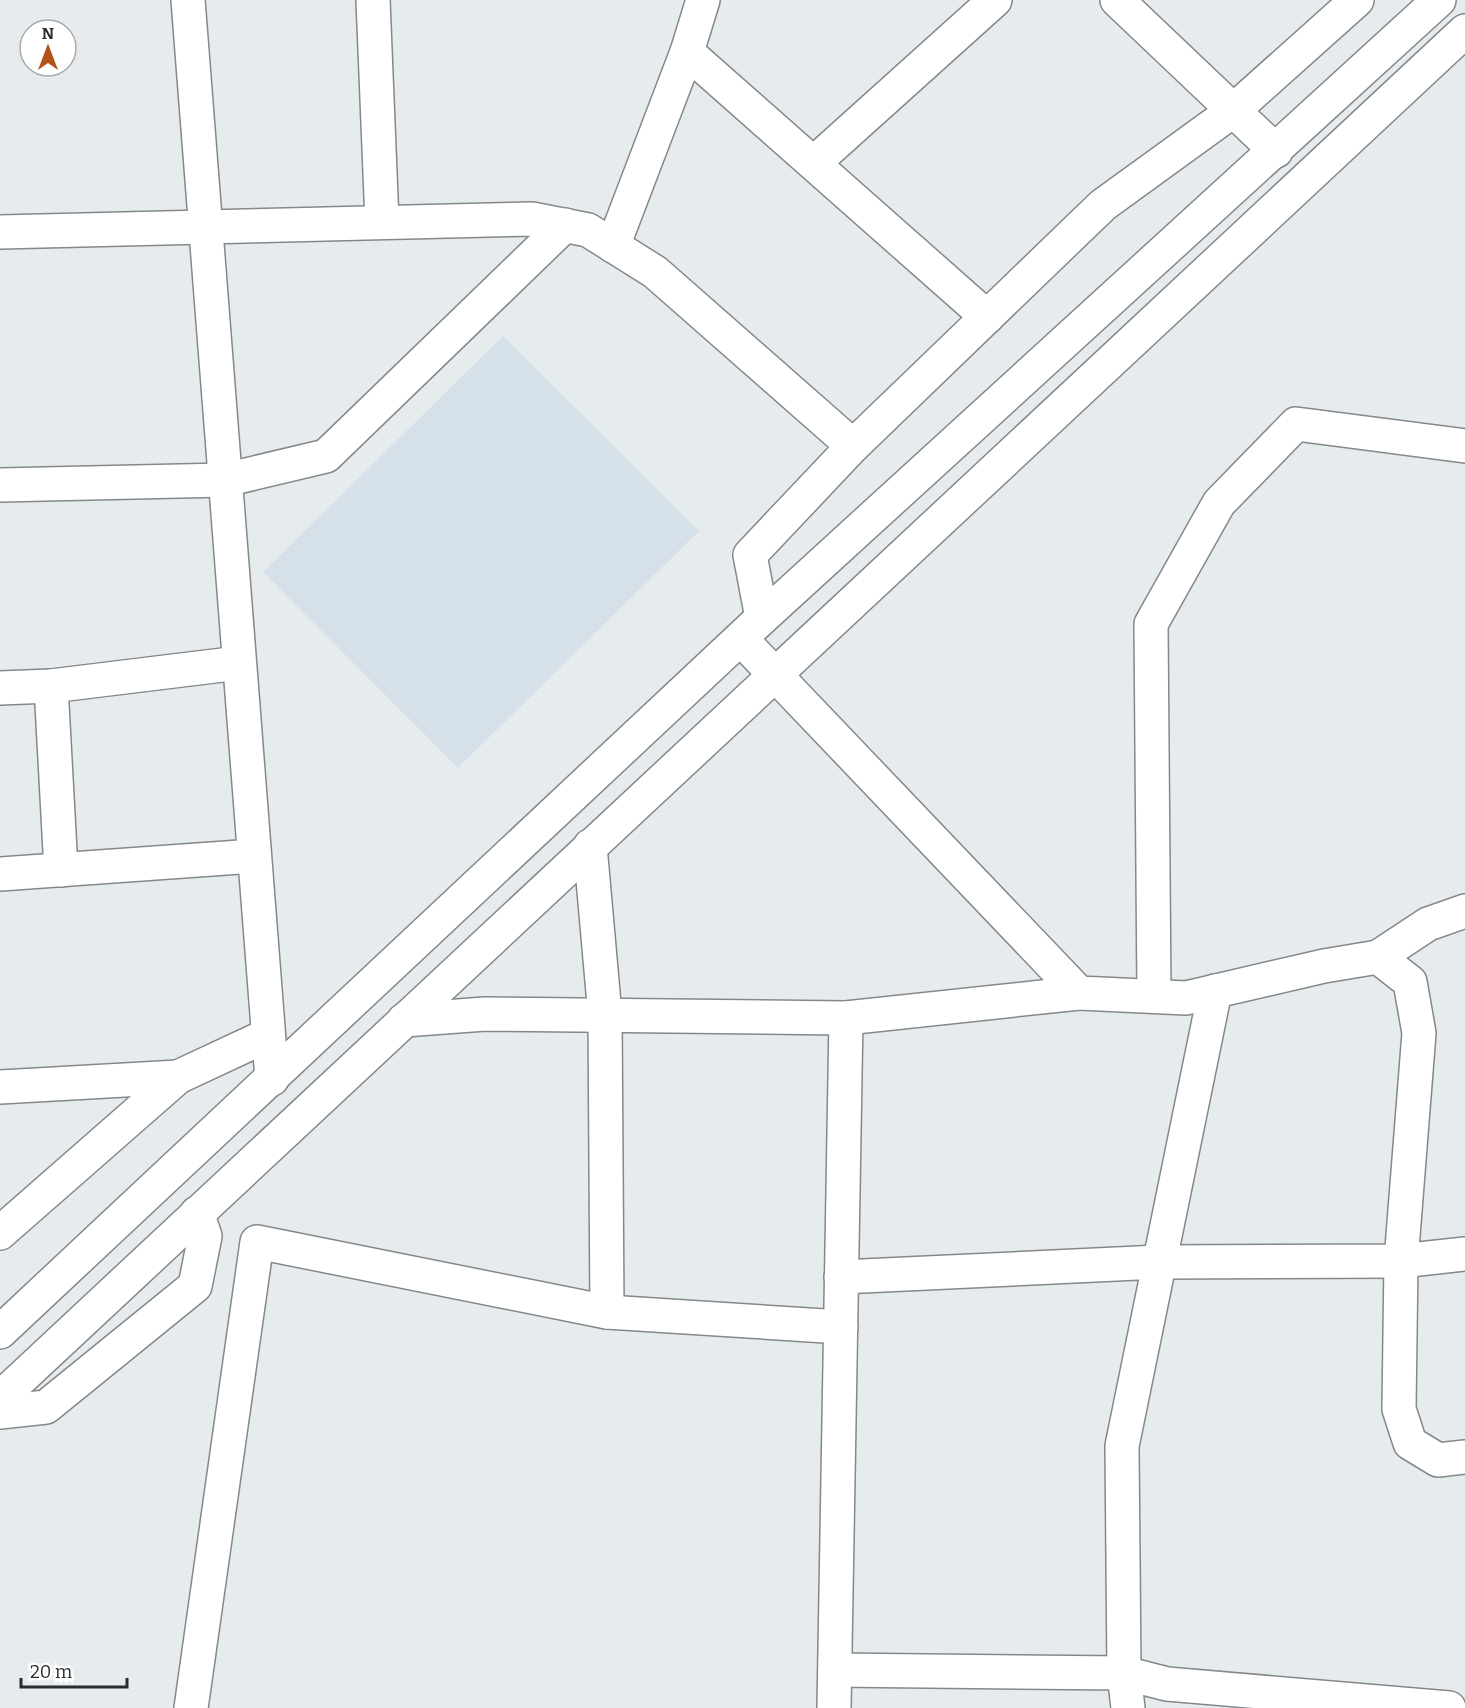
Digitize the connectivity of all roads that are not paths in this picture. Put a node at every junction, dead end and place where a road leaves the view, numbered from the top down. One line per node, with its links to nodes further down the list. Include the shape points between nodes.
1 (188, 0): 14 (street)
2 (373, 0): 13 (street)
3 (703, 0): 9 (street)
4 (995, 0): 12 (street)
5 (1117, 0): 10 (street)
6 (1357, 0): 10 (street)
7 (1439, 0): 11 (street)
8 (1465, 31): 25 (street)
9 (687, 52): 12 (street); 17 (street)
10 (1234, 110): 11 (street); 18 (street, via 1103,204)
11 (1276, 151): 23 (street)
12 (815, 162): 18 (street)
13 (382, 222): 14 (street); 15 (street, via 532,219)
14 (205, 225): 16 (street); 21 (street)
15 (565, 225): 17 (street, via 588,230); 21 (street, via 326,456)
16 (0, 232)
17 (613, 246): 19 (street, via 655,272)
18 (987, 317): 19 (street)
19 (853, 446): 23 (street, via 750,555)
20 (1465, 446): 36 (street, via 1296,424 1220,503 1156,614 1151,624)
21 (225, 480): 22 (street); 24 (street)
22 (0, 485)
23 (752, 628): 25 (street); 42 (street)
24 (239, 663): 26 (street); 29 (street)
25 (774, 674): 28 (street); 35 (street)
26 (51, 686): 27 (street); 30 (street)
27 (0, 688)
28 (590, 846): 37 (street); 39 (street)
29 (254, 856): 30 (street); 40 (street)
30 (62, 870): 31 (street)
31 (0, 874)
32 (1465, 911): 33 (street, via 1428,924)
33 (1378, 957): 34 (street); 48 (street, via 1410,982 1419,1033)
34 (1215, 991): 36 (street, via 1186,998); 49 (street)
35 (1079, 993): 36 (street); 38 (street)
36 (1154, 996)
37 (605, 1015): 38 (street); 39 (street, via 485,1014); 51 (street)
38 (846, 1018): 50 (street)
39 (404, 1020): 44 (street)
40 (268, 1035): 41 (street); 42 (street)
41 (178, 1077): 43 (street); 45 (street)
42 (272, 1079): 53 (street)
43 (0, 1087)
44 (201, 1225): 46 (street); 54 (street); 55 (street, via 195,1286 46,1407)
45 (0, 1233)
46 (257, 1242): 51 (street); 59 (street)
47 (1465, 1254): 48 (street)
48 (1401, 1261): 49 (street); 56 (street, via 1399,1408 1410,1443 1438,1460)
49 (1160, 1262): 50 (street); 58 (street, via 1122,1446)
50 (841, 1277): 52 (street)
51 (607, 1312): 52 (street)
52 (841, 1328): 57 (street)
53 (0, 1332)
54 (0, 1398)
55 (0, 1412)
56 (1465, 1457)
57 (835, 1670): 58 (street); 60 (street)
58 (1124, 1673): 61 (street); 62 (street, via 1167,1684)
59 (192, 1708)
60 (834, 1708)
61 (1128, 1708)
62 (1449, 1708)

